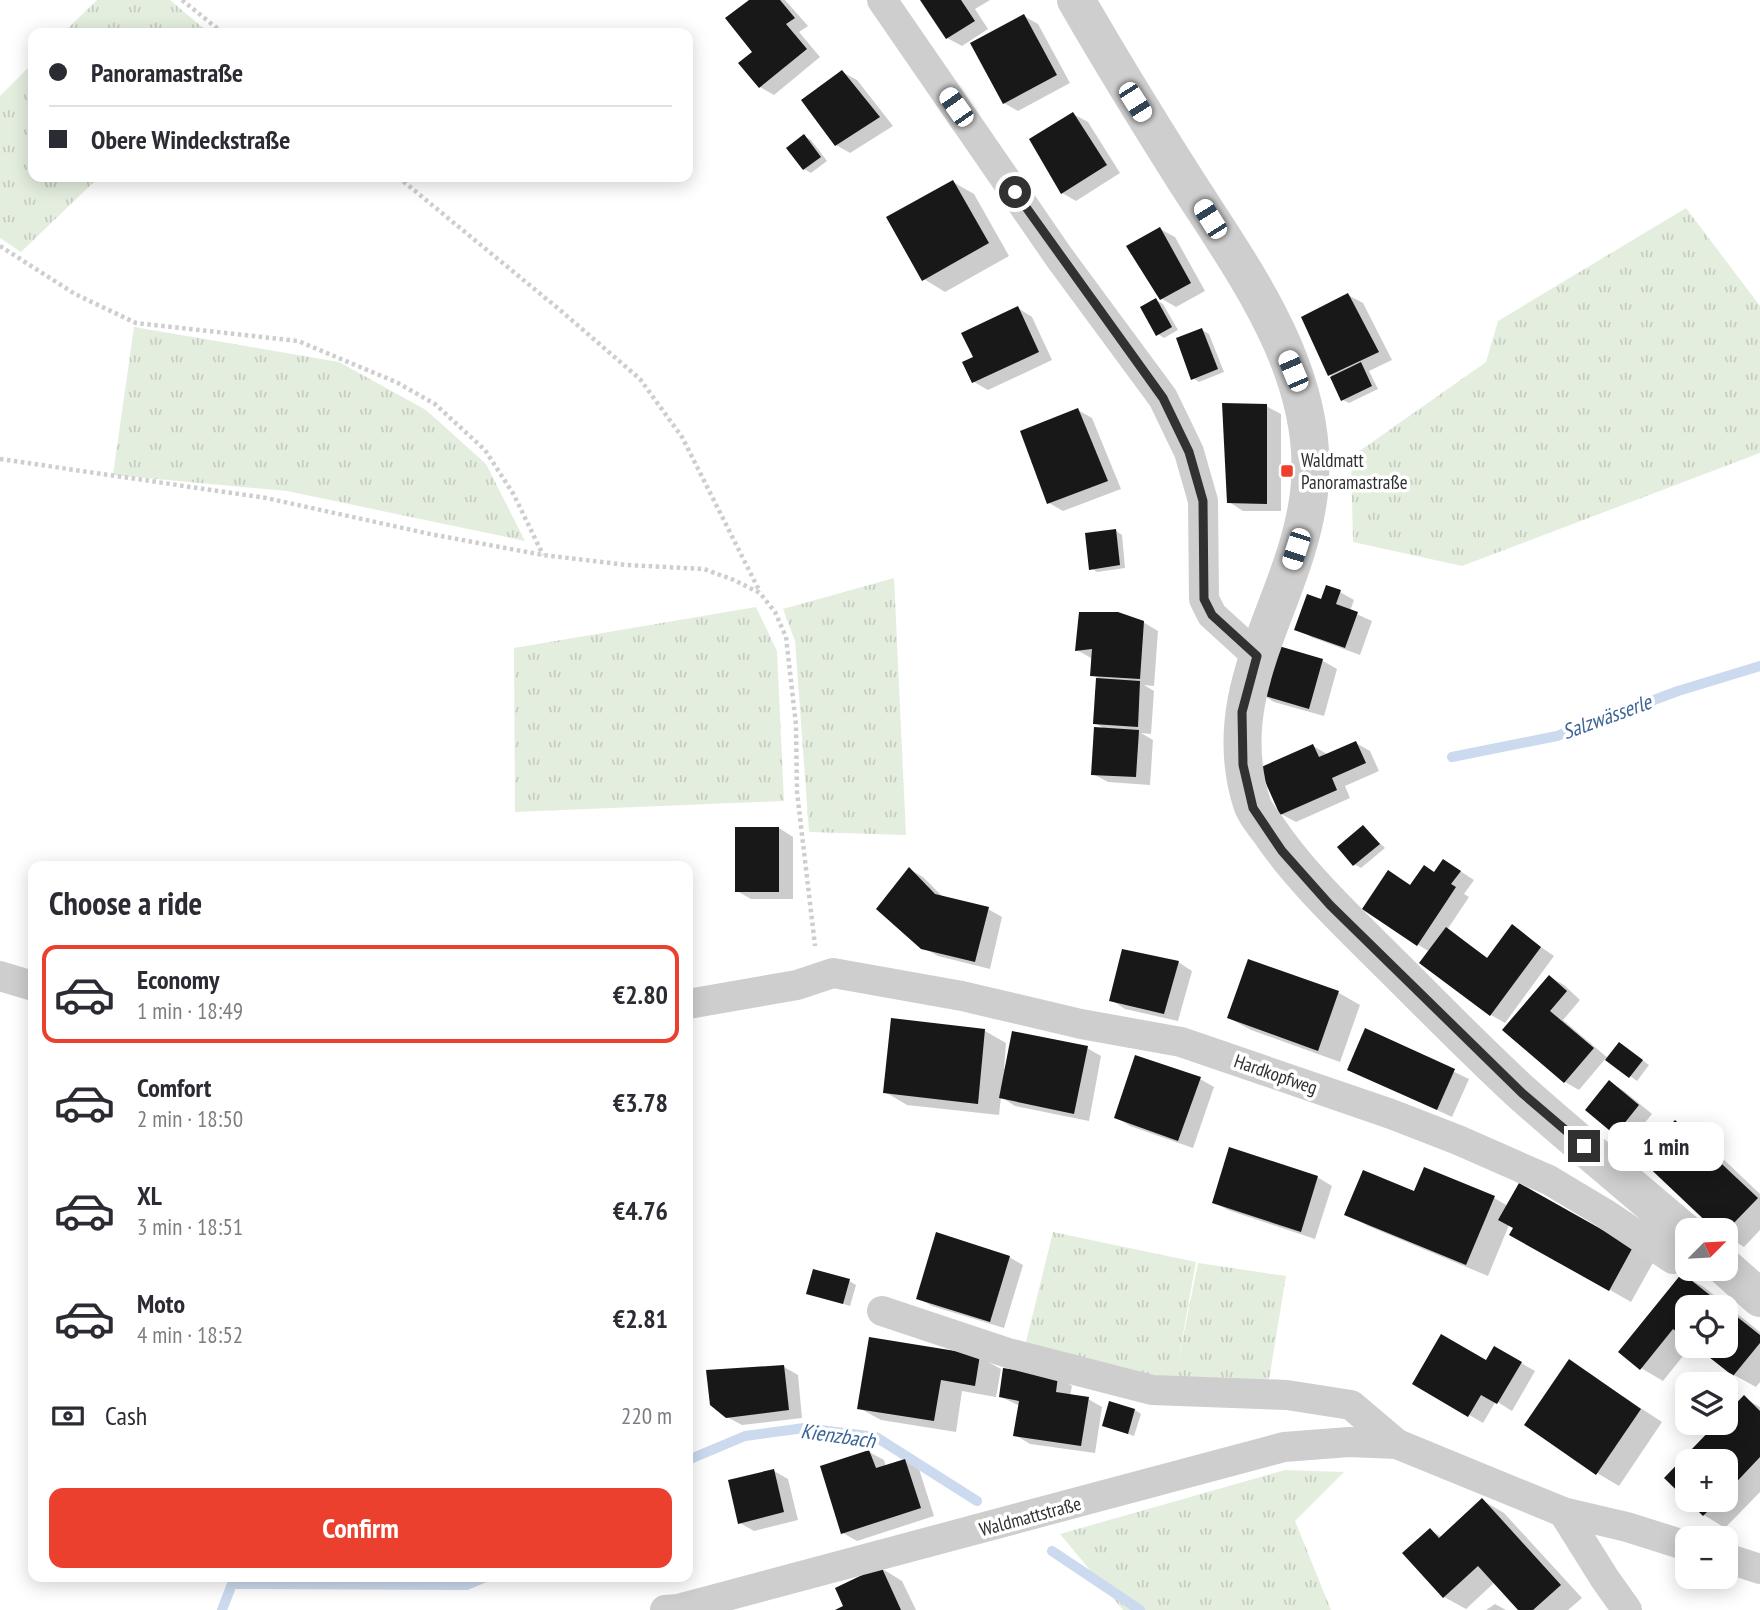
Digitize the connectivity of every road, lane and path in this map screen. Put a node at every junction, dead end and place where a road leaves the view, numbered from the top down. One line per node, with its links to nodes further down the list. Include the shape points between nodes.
1 (182, 0): 4 (path)
2 (882, 0): 10 (street, via 1059,257 1163,398 1189,452 1203,501 1204,599 1212,615)
3 (1076, 0): 10 (street, via 1254,289 1296,382 1304,413 1309,492 1302,529)
4 (217, 28)
5 (404, 182): 9 (path, via 640,379 682,437)
6 (0, 246): 8 (path, via 75,293 135,323 299,341 396,382 435,404 485,450 514,495)
7 (0, 459): 8 (path, via 266,498)
8 (543, 555): 9 (path, via 704,569)
9 (760, 593): 11 (path, via 786,636 808,897 815,946)
10 (1257, 656): 15 (street, via 1242,712 1243,765 1253,808 1282,851 1330,905 1522,1093)
11 (833, 973): 14 (street, via 797,985); 16 (street, Hardkopfweg, via 1181,1042 1254,1065 1391,1114 1549,1180)
12 (0, 976): 13 (street)
13 (28, 984)
14 (693, 1003)
15 (1675, 1224)
16 (1675, 1258)
17 (1738, 1279): 18 (street)
18 (1760, 1298)
19 (882, 1311): 20 (street, Waldmattstraße, via 1008,1353 1152,1390 1287,1395 1351,1405)
20 (1397, 1444): 21 (street, Waldmattstraße); 25 (street, Waldmattstraße, via 1284,1447)
21 (1563, 1512): 22 (street, Waldmattstraße); 26 (street)
22 (1675, 1542)
23 (1738, 1562): 24 (street)
24 (1760, 1569)
25 (665, 1610)
26 (1627, 1610)

